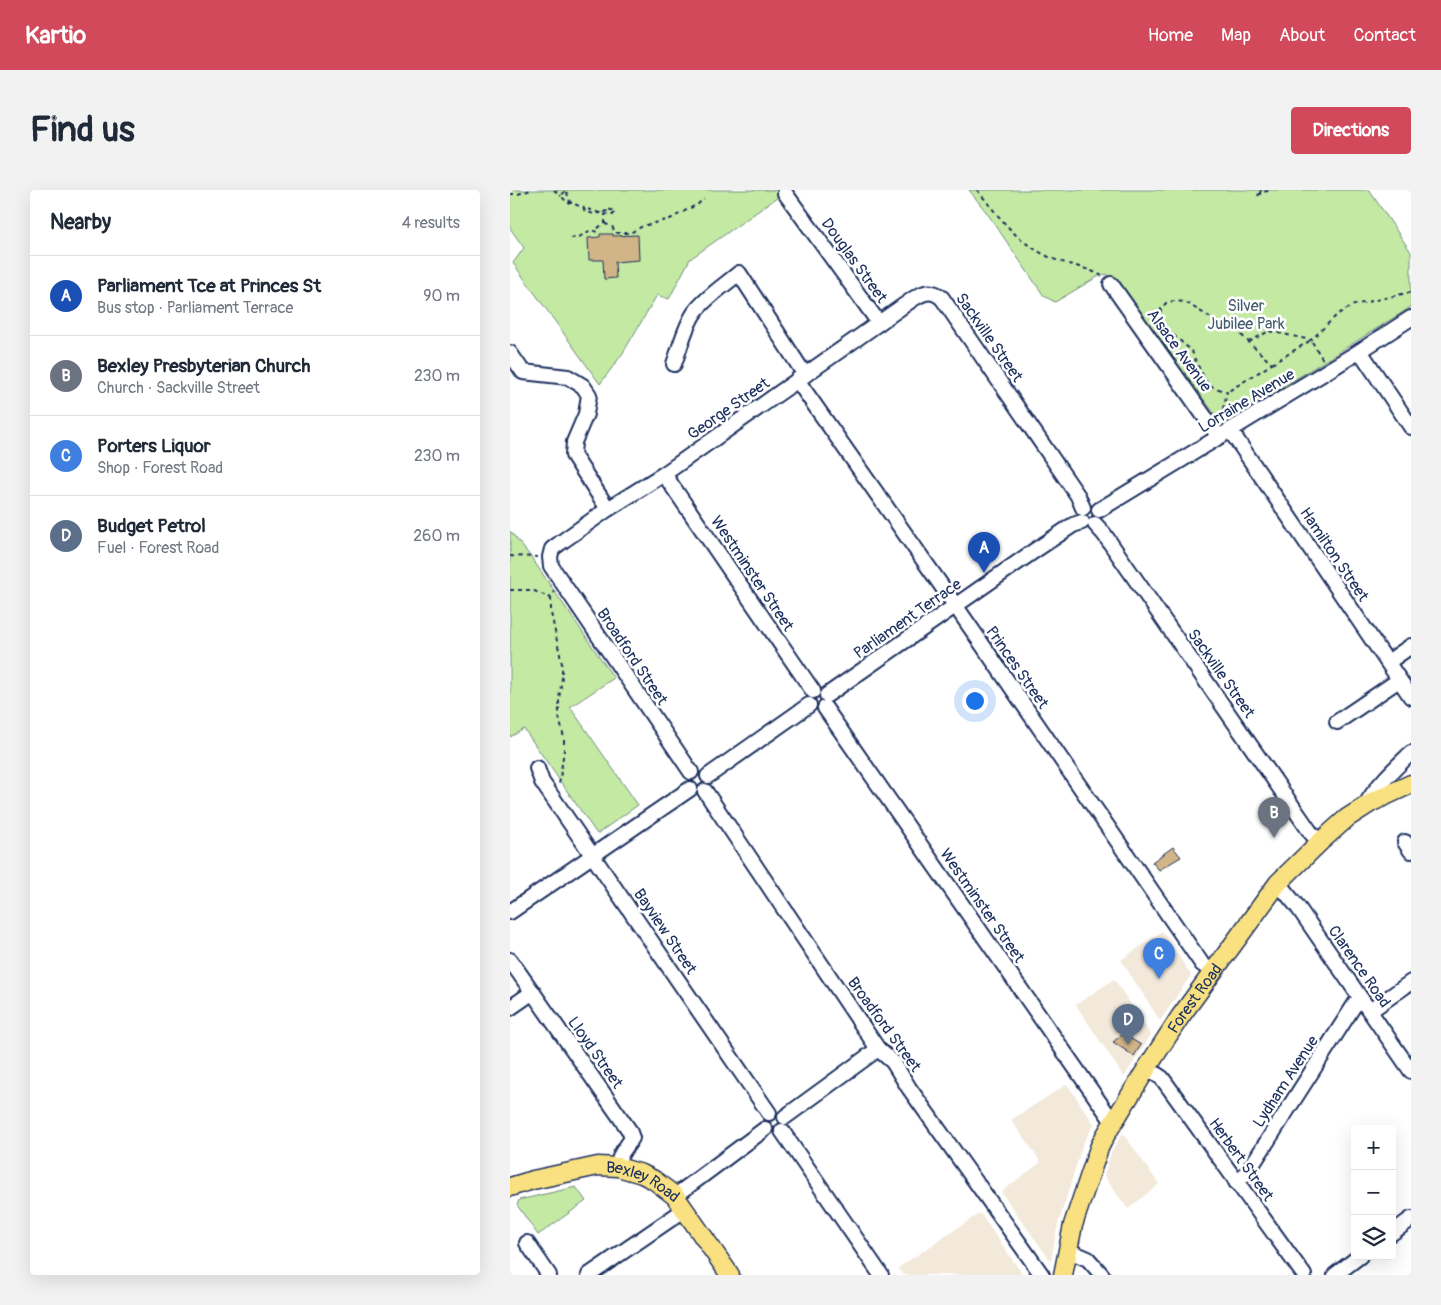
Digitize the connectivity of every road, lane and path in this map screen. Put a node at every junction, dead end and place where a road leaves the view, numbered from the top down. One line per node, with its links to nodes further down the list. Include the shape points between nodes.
1 (530, 190): 8 (path)
2 (554, 190): 9 (path)
3 (567, 190): 9 (path); 11 (path)
4 (977, 190): 16 (path, via 1019,239 1048,257 1101,275)
5 (1261, 190): 6 (path, via 1257,196)
6 (1272, 190)
7 (786, 193): 20 (street, Douglas Street)
8 (510, 194)
9 (561, 196): 11 (path)
10 (704, 199): 14 (path, via 670,218 630,233 615,233 612,226)
11 (572, 203): 12 (path)
12 (600, 213): 13 (path); 13 (path, via 607,209 615,211 613,215)
13 (605, 215): 14 (path)
14 (605, 224): 15 (path, via 597,232 590,230)
15 (571, 238)
16 (1111, 284): 32 (street, Alsace Avenue)
17 (930, 291): 20 (street, George Street); 35 (street, Sackville Street, via 942,298 1078,496)
18 (1411, 292): 21 (path, via 1354,306 1338,314)
19 (1411, 318): 23 (street, Lorraine Avenue)
20 (879, 323): 28 (street, George Street)
21 (1311, 340): 22 (path, via 1269,331); 25 (path); 27 (path)
22 (1249, 342): 27 (path); 29 (path, via 1237,331 1185,302 1166,303 1161,309 1164,327 1192,351 1208,385)
23 (1360, 351): 31 (street); 32 (street, Lorraine Avenue)
24 (510, 353): 34 (street, via 523,372 568,377 583,386 589,395 573,455)
25 (1323, 360)
26 (674, 364): 28 (street, Princes Street, via 694,313 739,273)
27 (1272, 364): 29 (path)
28 (801, 378): 33 (street, George Street); 41 (street, Princes Street)
29 (1227, 392): 30 (path, via 1221,417)
30 (1232, 414)
31 (1411, 427)
32 (1225, 434): 35 (street, Lorraine Avenue, via 1099,510 1092,505); 43 (street, Hamilton Street)
33 (664, 474): 34 (street, George Street); 46 (street, Westminster Street)
34 (608, 509): 37 (street, George Street, via 552,549)
35 (1087, 518): 41 (street, Parliament Terrace); 58 (street, Sackville Street, via 1104,534)
36 (510, 556): 37 (path)
37 (550, 557): 38 (street, Broadford Street, via 551,566)
38 (560, 579): 40 (path); 51 (street, Broadford Street)
39 (510, 590): 40 (path, via 532,590)
40 (551, 598): 56 (path, via 551,614 562,664 558,699 564,738 558,792)
41 (955, 605): 47 (street, Parliament Terrace); 63 (street, Princes Street, via 1202,964)
42 (1411, 646): 43 (street)
43 (1388, 662): 44 (street, Hamilton Street)
44 (1399, 680): 45 (street, Hamilton Street); 48 (street)
45 (1411, 697)
46 (811, 698): 47 (street, via 821,690); 52 (street)
47 (826, 701): 72 (street, Westminster Street)
48 (1337, 722)
49 (1411, 753): 57 (street, via 1385,778)
50 (537, 768): 56 (street, Bayview Street)
51 (691, 772): 52 (street, via 700,770); 54 (street, via 687,780)
52 (708, 776): 55 (street, via 710,783)
53 (1411, 784): 57 (main road, Forest Road)
54 (690, 789): 55 (street); 59 (street)
55 (705, 791): 68 (street, Broadford Street)
56 (552, 797): 59 (street, Bayview Street)
57 (1365, 806): 58 (main road, Forest Road)
58 (1320, 842): 60 (main road, Forest Road)
59 (593, 855): 61 (street); 71 (street, Bayview Street)
60 (1278, 883): 63 (main road, Forest Road); 66 (street, Clarence Road)
61 (510, 912)
62 (510, 960): 65 (street, Lloyd Street)
63 (1213, 972): 69 (main road, Forest Road)
64 (1411, 982): 66 (street, Lydham Avenue)
65 (533, 992): 67 (street); 75 (street, Lloyd Street, via 629,1130 632,1138 620,1153)
66 (1366, 1005): 70 (street, Clarence Road); 76 (street, Lydham Avenue, via 1355,1004 1247,1173)
67 (510, 1008)
68 (878, 1049): 73 (street); 88 (street, Broadford Street, via 892,1062)
69 (1147, 1068): 72 (main road, Forest Road); 76 (street, Herbert Street, via 1162,1078)
70 (1411, 1071)
71 (769, 1112): 73 (street, via 778,1111); 74 (street)
72 (1113, 1122): 82 (main road, Forest Road, via 1096,1157)
73 (784, 1124): 74 (street, via 774,1134); 87 (street)
74 (760, 1133): 78 (street)
75 (618, 1167): 77 (main road, Bexley Road, via 598,1166); 78 (main road, Bexley Road, via 654,1180)
76 (1236, 1182): 91 (street, Herbert Street)
77 (512, 1186)
78 (679, 1203): 85 (street); 86 (main road, Bexley Road)
79 (1411, 1219): 80 (street)
80 (1396, 1230)
81 (527, 1244): 84 (street)
82 (1067, 1250): 89 (main road, Forest Road); 90 (street, via 1088,1259)
83 (1355, 1260): 92 (street)
84 (549, 1275)
85 (589, 1275)
86 (730, 1275)
87 (881, 1275)
88 (1042, 1275)
89 (1063, 1275)
90 (1102, 1275)
91 (1304, 1275)
92 (1334, 1275)

